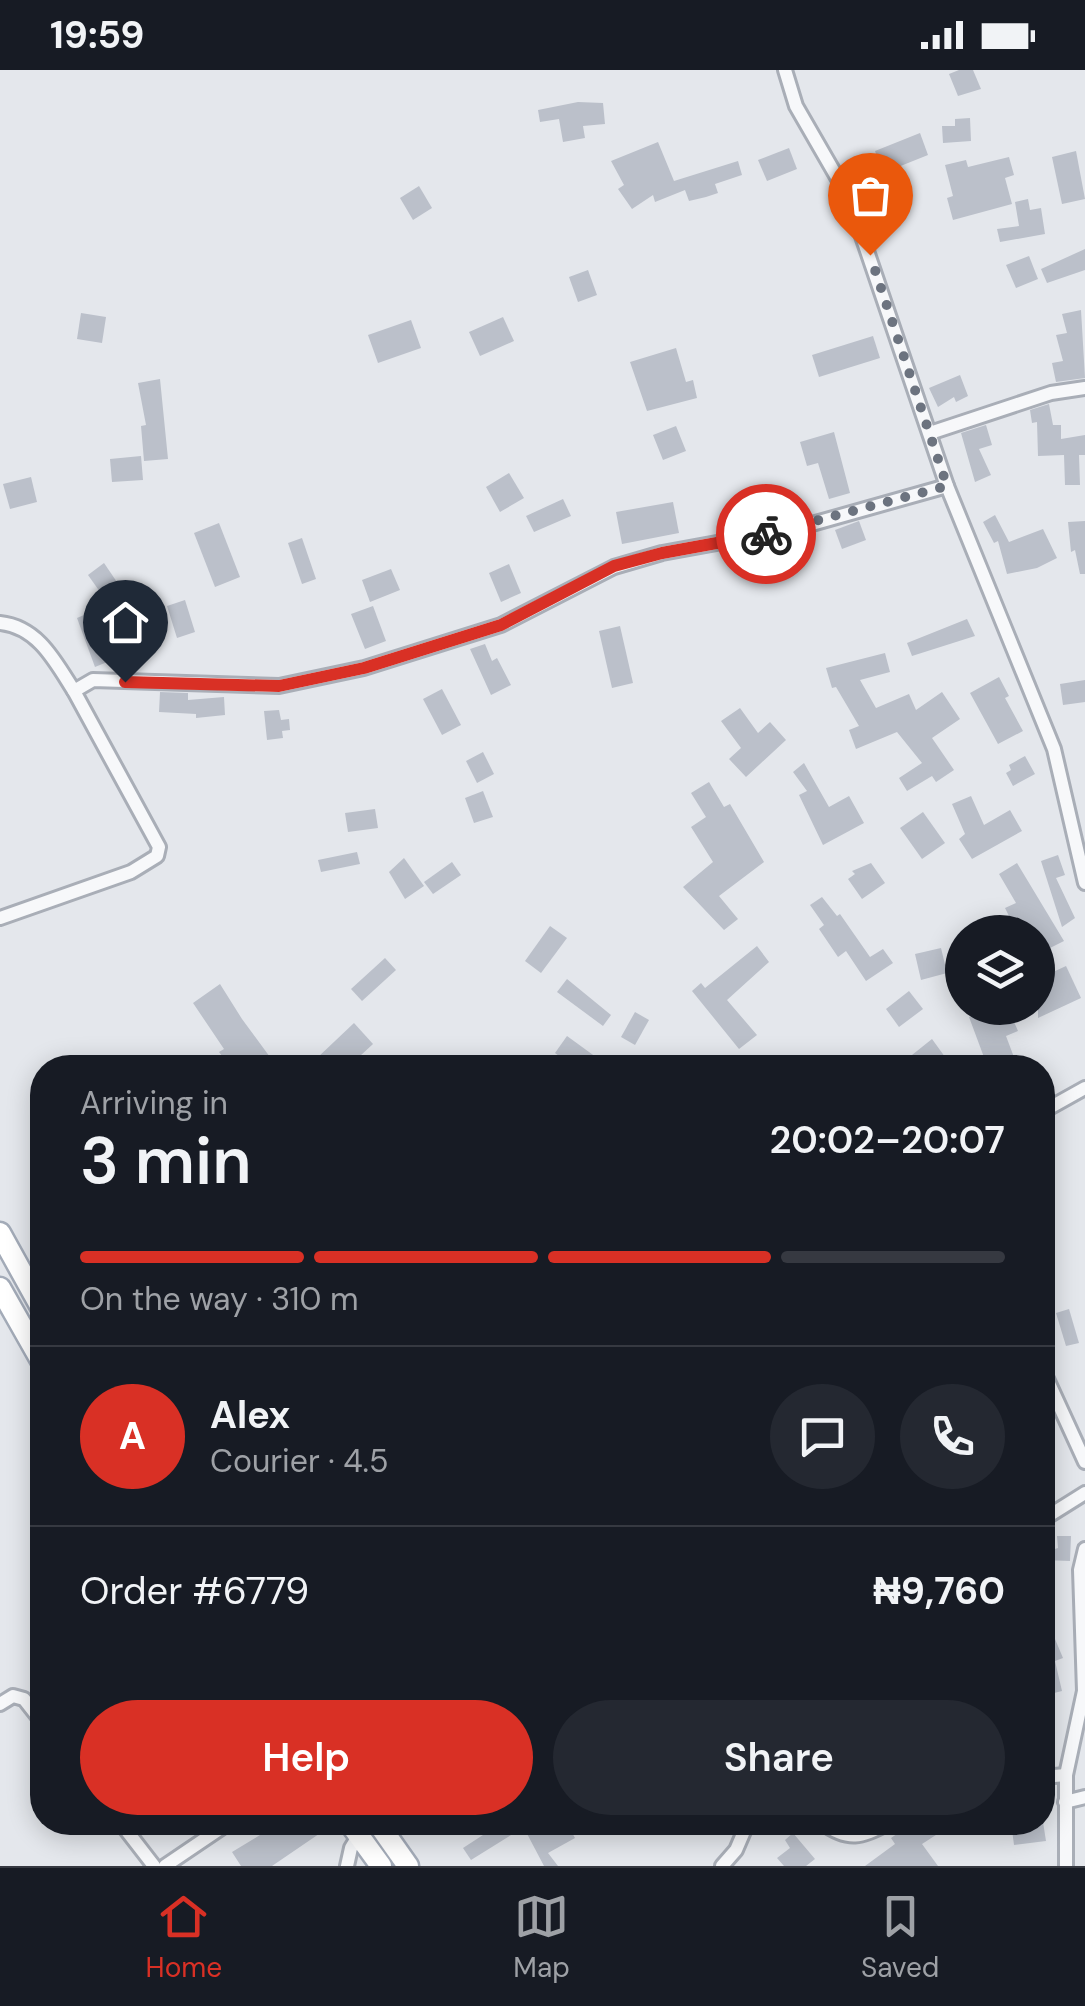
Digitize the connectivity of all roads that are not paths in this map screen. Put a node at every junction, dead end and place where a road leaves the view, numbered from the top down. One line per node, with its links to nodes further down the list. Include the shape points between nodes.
1 (785, 70): 3 (street, via 796,106 849,198)
2 (1085, 388): 3 (street)
3 (930, 432): 4 (street)
4 (947, 486): 6 (street, via 794,530 614,566 501,625 364,668 279,686 93,680); 7 (street, via 1054,750)
5 (0, 623): 6 (street, via 34,636)
6 (74, 691): 8 (street, via 159,848 157,856 131,872)
7 (1085, 883)
8 (0, 918)
9 (1085, 1088): 10 (street)
10 (1055, 1105)
11 (0, 1234): 13 (main road)
12 (0, 1288): 14 (main road)
13 (30, 1288)
14 (30, 1341)
15 (1055, 1396): 16 (street)
16 (1085, 1462)
17 (1085, 1493): 18 (street)
18 (1055, 1512)
19 (1085, 1549): 23 (street, via 1084,1692)
20 (0, 1704): 21 (street, via 14,1696)
21 (30, 1707)
22 (1055, 1775): 23 (street)
23 (1066, 1775): 25 (street)
24 (1085, 1796): 25 (street)
25 (1065, 1802): 40 (street)
26 (130, 1835): 34 (street)
27 (211, 1835): 35 (street)
28 (353, 1835): 36 (street)
29 (358, 1835): 37 (main road)
30 (386, 1835): 38 (main road)
31 (742, 1835): 39 (street)
32 (838, 1835): 33 (street)
33 (867, 1835)
34 (154, 1866)
35 (165, 1866)
36 (348, 1866)
37 (381, 1866)
38 (408, 1866)
39 (722, 1866)
40 (1066, 1866)

